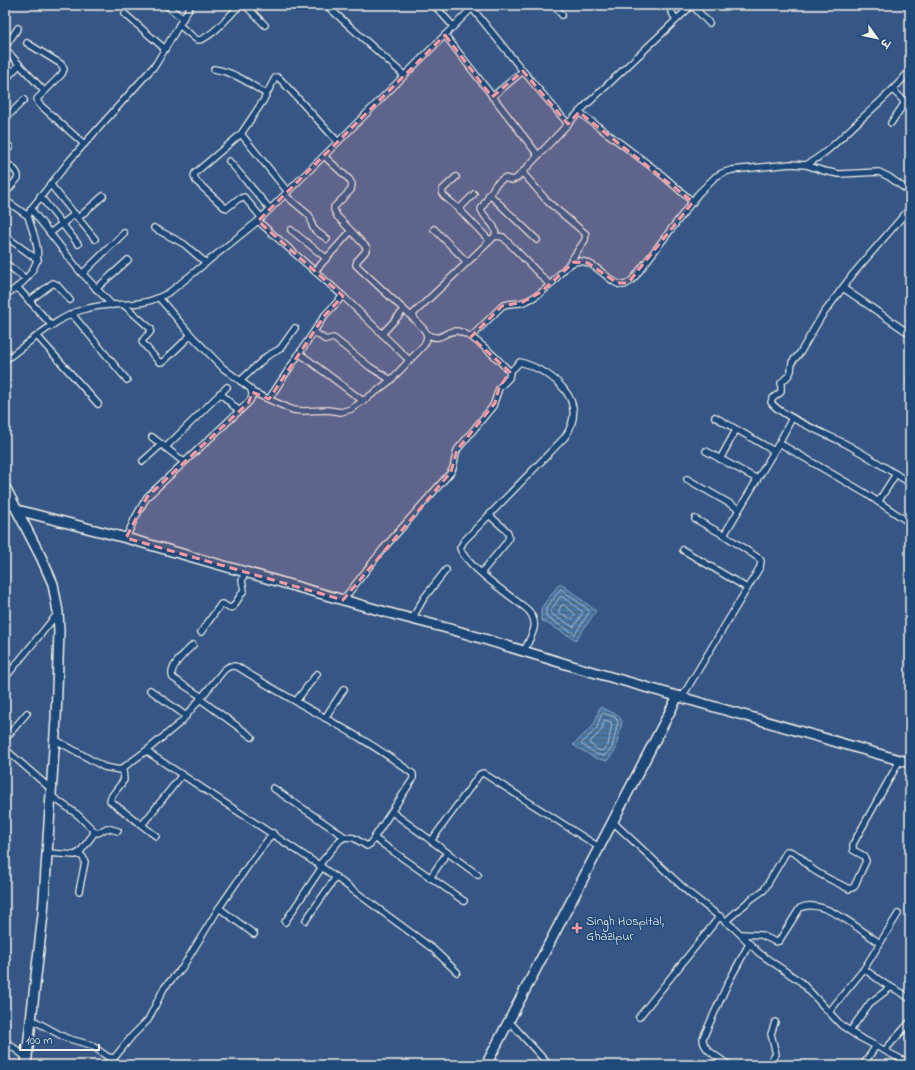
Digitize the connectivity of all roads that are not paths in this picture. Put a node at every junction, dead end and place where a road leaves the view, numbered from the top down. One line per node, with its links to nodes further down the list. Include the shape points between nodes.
1 (166, 5): 13 (street)
2 (191, 5): 13 (street)
3 (240, 5): 16 (street, via 209,36 201,40 197,40)
4 (245, 5): 17 (street)
5 (326, 5): 28 (street)
6 (434, 5): 18 (street)
7 (554, 5): 12 (street)
8 (668, 5): 14 (street)
9 (692, 5): 14 (street); 15 (street)
10 (474, 7): 18 (street); 27 (street)
11 (125, 14): 23 (street)
12 (562, 15)
13 (182, 18): 16 (street)
14 (676, 20): 35 (street)
15 (709, 23)
16 (179, 25): 23 (street)
17 (265, 25)
18 (453, 26): 20 (street)
19 (18, 28): 22 (street)
20 (445, 34): 28 (street); 33 (street)
21 (27, 43): 31 (street, via 63,67 62,74)
22 (5, 48): 24 (street)
23 (165, 49): 41 (street, via 147,75)
24 (19, 65): 29 (street); 31 (street)
25 (214, 69): 32 (street, via 228,71)
26 (910, 70): 30 (street)
27 (523, 71): 33 (street); 38 (street)
28 (404, 75): 40 (street)
29 (5, 80)
30 (893, 90): 37 (street, via 904,104); 48 (street, via 824,154)
31 (44, 91): 41 (street, via 37,99 39,104)
32 (266, 94): 39 (street); 40 (street, via 272,80 277,77)
33 (492, 97): 44 (street)
34 (24, 100): 36 (street)
35 (579, 112): 38 (street); 60 (street, via 661,174)
36 (5, 119)
37 (891, 123)
38 (568, 124): 44 (street)
39 (241, 134): 53 (street); 67 (street, via 195,173 194,178 224,207 227,208 244,197)
40 (338, 142): 45 (street)
41 (84, 144): 51 (street)
42 (10, 147): 43 (street)
43 (5, 152)
44 (538, 155): 49 (street)
45 (324, 156): 53 (street); 72 (street, via 352,184 351,190 334,207 334,213)
46 (229, 161): 64 (street)
47 (5, 162): 54 (street, via 19,175)
48 (806, 165): 52 (street, via 839,174 879,172); 60 (street, via 791,164 722,173 706,185)
49 (523, 173): 56 (street, via 512,180 500,180); 88 (street, via 551,204 586,234 585,240)
50 (456, 177): 61 (street, via 442,192)
51 (50, 184): 57 (street); 66 (street)
52 (910, 192)
53 (287, 193): 64 (street); 78 (street, via 309,215 312,226)
54 (5, 194)
55 (474, 194): 61 (street)
56 (489, 194): 76 (street, via 481,209 484,217 495,227); 79 (street)
57 (40, 196): 63 (street); 68 (street)
58 (102, 196): 66 (street)
59 (5, 200): 65 (street)
60 (693, 202): 88 (street, via 628,283 617,283 588,263 579,261)
61 (459, 208): 80 (street)
62 (910, 208): 94 (street)
63 (31, 209): 65 (street); 73 (street)
64 (270, 209): 67 (street)
65 (28, 216): 83 (street, via 38,250)
66 (77, 216): 68 (street); 77 (street)
67 (260, 219): 87 (street); 89 (street)
68 (63, 224): 73 (street); 81 (street)
69 (154, 228): 87 (street, via 184,244)
70 (434, 229): 85 (street)
71 (292, 230): 82 (street)
72 (351, 231): 82 (street); 103 (street, via 367,248 356,265)
73 (50, 233): 90 (street)
74 (124, 233): 90 (street)
75 (5, 236): 83 (street)
76 (495, 236): 80 (street); 92 (street, via 503,237)
77 (95, 239)
78 (326, 239)
79 (537, 240)
80 (490, 241): 85 (street)
81 (78, 244)
82 (326, 258): 89 (street)
83 (38, 260): 91 (street)
84 (128, 260): 95 (street)
85 (468, 262): 105 (street, via 417,309 413,314)
86 (5, 263): 91 (street)
87 (206, 263): 98 (street)
88 (568, 266): 92 (street)
89 (314, 271): 97 (street)
90 (82, 274): 95 (street)
91 (26, 279): 93 (street)
92 (550, 285): 113 (street, via 523,302 502,306)
93 (17, 288): 96 (street); 100 (street)
94 (843, 288): 111 (street); 132 (street, via 792,362 790,373 781,383 781,392 772,398 771,402 775,407)
95 (96, 289): 101 (street)
96 (5, 294)
97 (343, 296): 108 (street, via 325,315); 109 (street)
98 (160, 298): 102 (street, via 140,304); 112 (street)
99 (70, 300): 100 (street, via 53,283)
100 (29, 301): 106 (street)
101 (112, 305): 102 (street); 104 (street, via 85,309)
102 (124, 305): 112 (street, via 151,329 150,334 142,342 159,362 164,361)
103 (404, 310): 105 (street); 109 (street)
104 (72, 314): 106 (street); 120 (street)
105 (414, 319): 110 (street)
106 (52, 326): 114 (street)
107 (295, 328): 122 (street, via 280,348 266,356)
108 (314, 332): 115 (street); 121 (street, via 326,340 335,339)
109 (382, 334): 117 (street)
110 (427, 334): 113 (street, via 437,338 459,331); 117 (street, via 424,345)
111 (910, 334)
112 (191, 335): 122 (street, via 223,368)
113 (471, 336): 118 (street)
114 (38, 337): 116 (street); 129 (street)
115 (299, 353): 127 (street); 128 (street)
116 (5, 360)
117 (409, 360): 121 (street)
118 (510, 372): 150 (street, via 520,362 550,376 570,399 572,422 570,429 557,446); 160 (street, via 509,378 499,388 493,406 457,450 451,472 383,549)
119 (910, 377): 123 (street)
120 (127, 380)
121 (391, 380): 128 (street)
122 (240, 381): 125 (street)
123 (910, 384)
124 (227, 387): 126 (street)
125 (252, 392): 127 (street); 130 (street, via 249,402)
126 (220, 393): 130 (street); 136 (street)
127 (269, 399): 128 (street, via 293,410 341,412 352,409)
128 (363, 401)
129 (98, 404)
130 (239, 411): 141 (street)
131 (715, 418): 133 (street)
132 (792, 418): 135 (street); 142 (street, via 846,444)
133 (736, 430): 138 (street); 139 (street)
134 (152, 436): 136 (street)
135 (779, 443): 138 (street); 147 (street)
136 (164, 446): 140 (street); 141 (street)
137 (706, 451): 139 (street)
138 (774, 451): 144 (street)
139 (720, 458): 144 (street)
140 (143, 461)
141 (184, 462): 154 (street, via 147,497)
142 (896, 474): 145 (street); 147 (street)
143 (688, 479): 148 (street)
144 (757, 479): 148 (street)
145 (910, 483)
146 (5, 487): 149 (highway)
147 (878, 502): 152 (street)
148 (739, 509): 153 (street)
149 (17, 510): 154 (highway); 161 (highway, via 52,584)
150 (489, 514): 158 (street, via 507,531 509,538); 158 (street, via 464,540 460,548)
151 (696, 519): 153 (street)
152 (910, 523)
153 (724, 535): 159 (street, via 761,561)
154 (126, 538): 157 (highway)
155 (683, 550): 159 (street)
156 (446, 570): 162 (street, via 424,598)
157 (245, 572): 160 (highway); 163 (street, via 242,581 244,590 233,607 221,604)
158 (481, 573): 165 (street, via 532,614 535,620 534,628)
159 (747, 588): 170 (street)
160 (343, 600): 162 (highway)
161 (58, 612): 167 (street); 178 (highway)
162 (412, 619): 165 (highway)
163 (201, 632)
164 (193, 645): 171 (street, via 174,666 171,675)
165 (524, 651): 170 (highway)
166 (317, 674): 172 (street)
167 (5, 678)
168 (344, 689): 175 (street)
169 (150, 690): 174 (street)
170 (680, 696): 181 (highway); 188 (highway)
171 (201, 698): 172 (street, via 224,670 233,665); 174 (street); 176 (street)
172 (296, 701): 175 (street)
173 (27, 713): 177 (street)
174 (186, 716): 180 (street)
175 (325, 718): 187 (street, via 413,774 413,779)
176 (252, 737)
177 (5, 739)
178 (54, 739): 183 (street, via 104,766); 186 (highway)
179 (5, 749): 186 (street)
180 (146, 751): 183 (street); 184 (street)
181 (900, 760): 182 (highway); 211 (street, via 853,844 854,850 866,858 854,887 849,889 814,870 803,858 787,851 764,890)
182 (910, 763)
183 (123, 769): 189 (street, via 124,780 110,801)
184 (182, 775): 189 (street); 192 (street)
185 (273, 788): 194 (street)
186 (51, 792): 191 (street); 198 (highway)
187 (392, 812): 195 (street); 196 (street)
188 (613, 822): 197 (highway); 209 (street, via 690,893)
189 (142, 826): 193 (street)
190 (118, 831): 191 (street, via 107,828)
191 (95, 832): 200 (street)
192 (273, 833): 201 (street); 207 (street)
193 (156, 836)
194 (346, 837): 195 (street, via 350,836 367,846); 201 (street, via 340,840)
195 (374, 838): 204 (street)
196 (431, 841): 197 (street, via 483,773); 199 (street)
197 (599, 847): 224 (highway)
198 (47, 853): 200 (street); 223 (highway)
199 (447, 853): 202 (street); 204 (street)
200 (77, 854): 205 (street, via 85,862)
201 (320, 866): 203 (street); 212 (street)
202 (478, 875)
203 (336, 877): 210 (street); 218 (street, via 433,949)
204 (430, 878): 206 (street)
205 (79, 891)
206 (464, 901)
207 (219, 908): 213 (street); 223 (street, via 182,968 164,988 151,1014 115,1057 108,1057 91,1045 66,1038)
208 (898, 914): 215 (street)
209 (720, 916): 211 (street); 222 (street)
210 (306, 920)
211 (726, 921): 214 (street)
212 (285, 922)
213 (254, 934)
214 (740, 934): 215 (street, via 764,935 776,942 779,941 800,908 812,906 821,907 846,920); 216 (street)
215 (880, 943): 217 (street)
216 (749, 944): 221 (street, via 801,982); 232 (street, via 703,1038 707,1049)
217 (864, 969): 219 (street); 221 (street)
218 (457, 972)
219 (891, 987): 220 (street); 227 (street, via 870,1003)
220 (910, 999)
221 (829, 1012): 227 (street)
222 (639, 1017)
223 (31, 1019): 231 (highway)
224 (509, 1021): 234 (highway); 235 (street)
225 (775, 1022): 236 (street, via 771,1034 776,1054)
226 (910, 1022): 230 (street)
227 (850, 1031): 229 (street)
228 (5, 1041): 231 (street)
229 (876, 1046): 230 (street); 237 (street)
230 (885, 1050): 233 (street)
231 (27, 1062)
232 (725, 1064)
233 (910, 1064)
234 (486, 1065)
235 (548, 1065)
236 (768, 1065)
237 (863, 1065)

